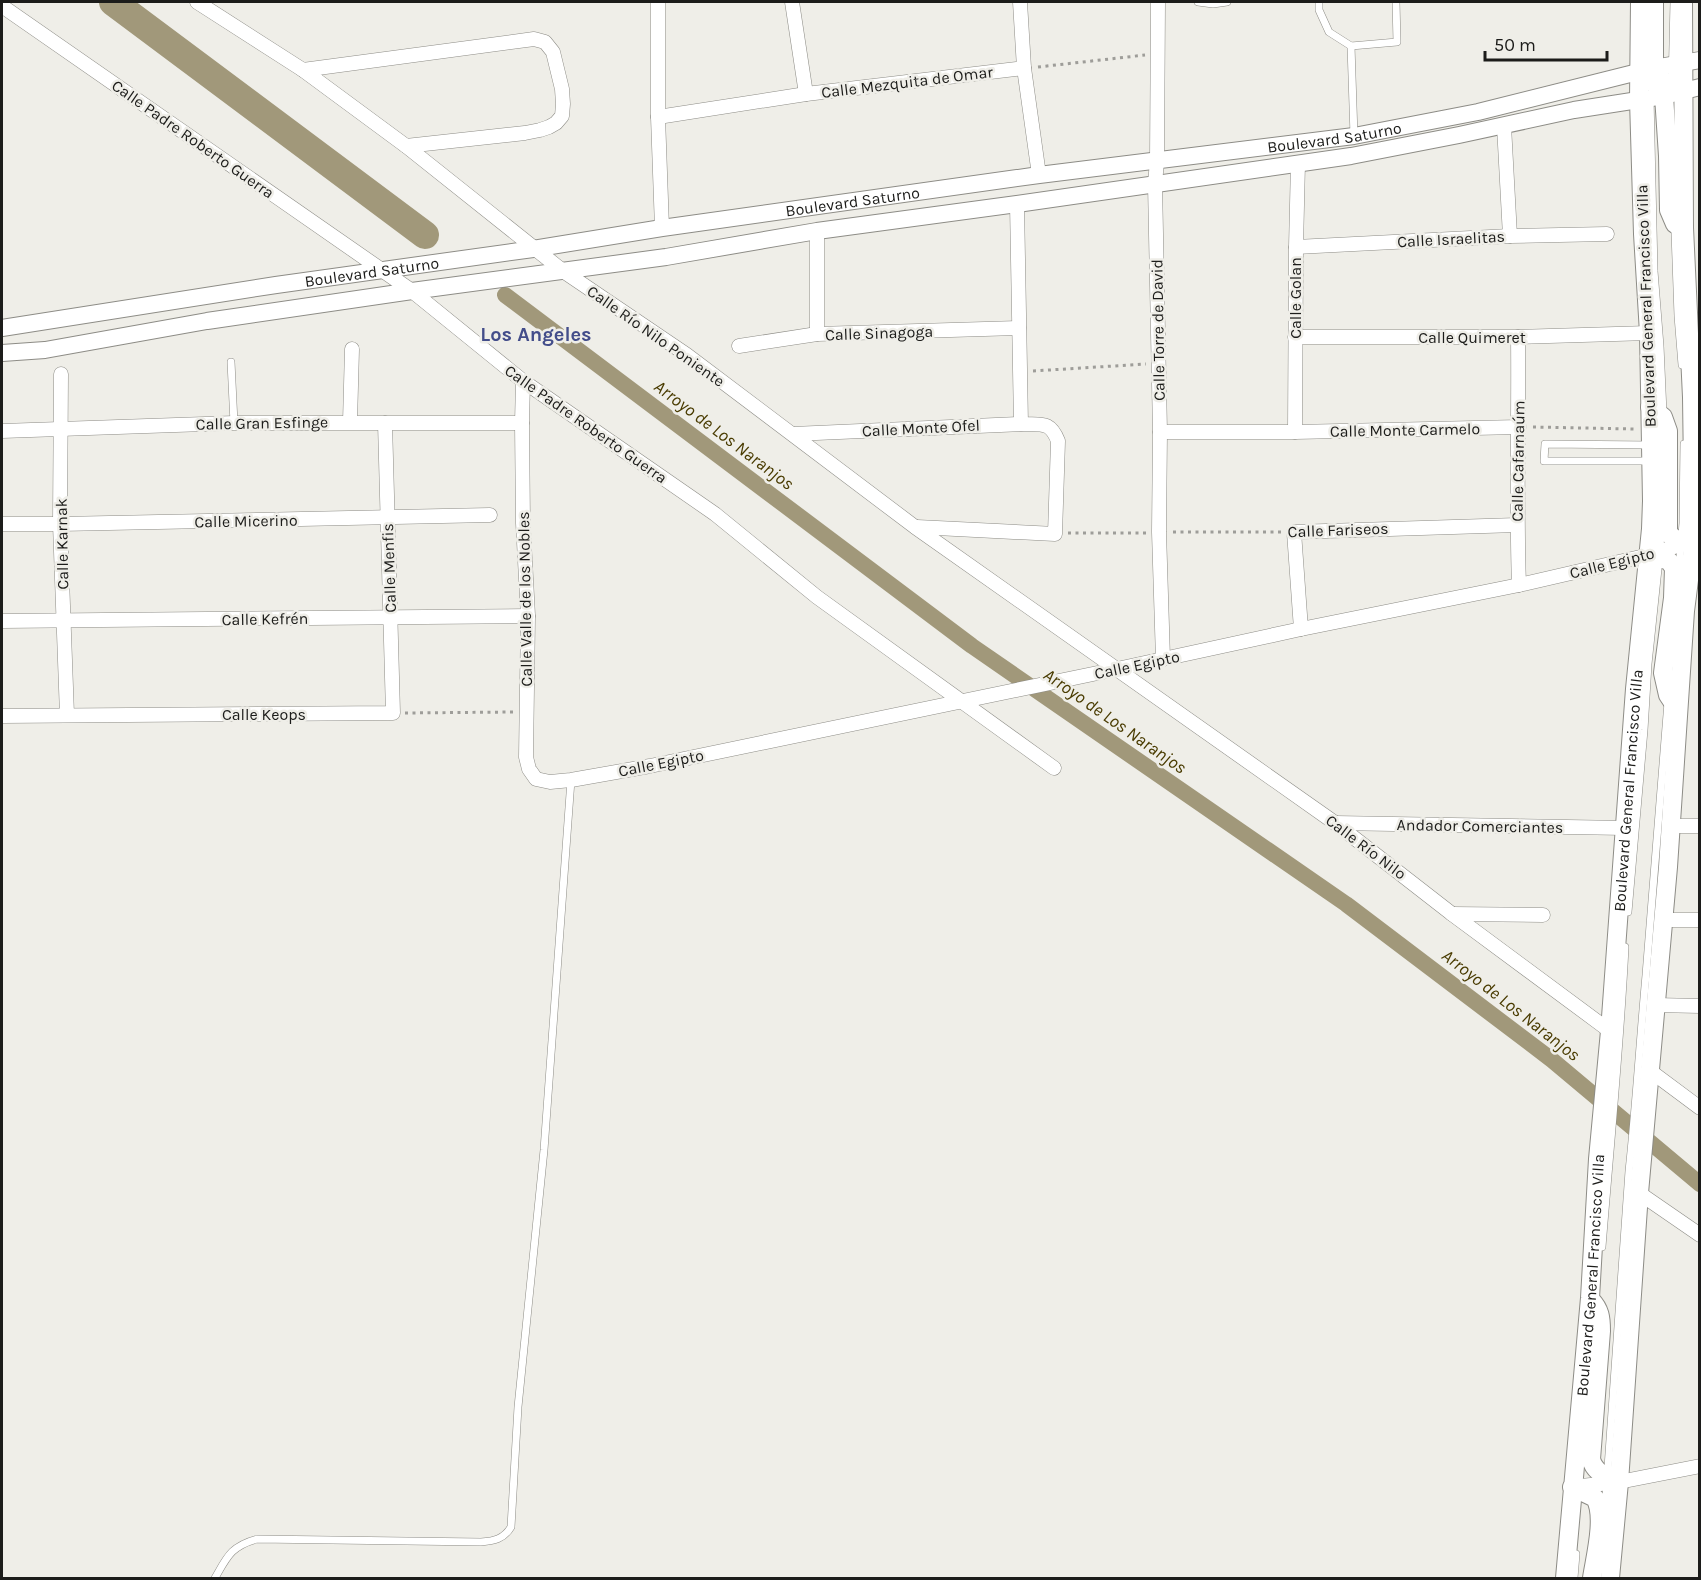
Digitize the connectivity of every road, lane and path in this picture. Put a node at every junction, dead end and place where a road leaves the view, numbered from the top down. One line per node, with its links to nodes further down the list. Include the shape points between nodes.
1 (197, 2): 20 (street, Calle Río Nilo Poniente)
2 (658, 2): 23 (street)
3 (792, 2): 22 (street)
4 (1020, 2): 19 (street)
5 (1158, 2): 17 (street, Calle Torre de David)
6 (1198, 2): 7 (lane)
7 (1227, 2)
8 (1319, 2): 16 (lane, via 1329,32)
9 (1396, 2): 16 (lane, via 1397,42)
10 (1640, 2): 21 (main road, Boulevard General Francisco Villa)
11 (1649, 2): 21 (lane)
12 (1654, 2): 21 (main road)
13 (1674, 2): 18 (lane)
14 (1683, 2): 18 (main road, Boulevard General Francisco Villa)
15 (2, 6): 39 (street, Calle Padre Roberto Guerra)
16 (1351, 46): 25 (lane)
17 (1157, 53): 19 (path); 27 (street, Calle Torre de David)
18 (1686, 62): 21 (main road, Boulevard General Francisco Villa); 21 (street, Boulevard Saturno)
19 (1024, 68): 22 (street, Calle Mezquita de Omar); 29 (street)
20 (303, 70): 26 (street, Calle Río Nilo Poniente); 26 (street, via 534,39 545,42 553,52 563,104 562,116 556,123 525,133)
21 (1661, 86): 24 (street, Boulevard Saturno); 25 (street, Boulevard Saturno, via 1478,112); 32 (main road, Boulevard General Francisco Villa); 45 (main road, Boulevard General Francisco Villa, via 1643,234); 70 (lane, via 1654,271 1660,346)
22 (806, 94): 23 (street, Calle Mezquita de Omar)
23 (658, 117): 33 (street)
24 (1504, 126): 28 (street, Boulevard Saturno); 36 (street)
25 (1354, 136): 27 (street, Boulevard Saturno)
26 (406, 146): 38 (street, Calle Río Nilo Poniente)
27 (1157, 161): 29 (street, Boulevard Saturno); 30 (street, Calle Torre de David)
28 (1298, 163): 30 (street, Boulevard Saturno); 37 (street, Calle Golan)
29 (1039, 175): 33 (street, Boulevard Saturno)
30 (1155, 184): 31 (street, Boulevard Saturno); 53 (street, Calle Torre de David)
31 (1017, 204): 34 (street, Boulevard Saturno); 44 (street)
32 (1680, 226): 42 (main road, Boulevard General Francisco Villa); 56 (lane, via 1678,316)
33 (662, 228): 38 (street, Boulevard Saturno)
34 (817, 231): 40 (street, Boulevard Saturno); 46 (street)
35 (1607, 234): 36 (street, Calle Israelitas)
36 (1510, 236): 37 (street, Calle Israelitas)
37 (1296, 246): 48 (street, Calle Golan)
38 (533, 249): 39 (street, Boulevard Saturno); 40 (street, Calle Río Nilo Poniente)
39 (379, 269): 41 (street, Calle Padre Roberto Guerra); 43 (street, Boulevard Saturno)
40 (563, 272): 41 (street, Boulevard Saturno); 72 (street, Calle Río Nilo Poniente, via 687,355)
41 (412, 291): 51 (street, Boulevard Saturno, via 45,350); 57 (street, Calle Padre Roberto Guerra)
42 (1694, 318): 82 (main road, Boulevard General Francisco Villa)
43 (2, 328)
44 (1019, 328): 46 (street, Calle Sinagoga); 54 (street)
45 (1649, 333): 47 (street, Calle Quimeret); 70 (main road, Boulevard General Francisco Villa)
46 (817, 334): 49 (street, Calle Sinagoga)
47 (1518, 336): 48 (street, Calle Quimeret); 65 (street, Calle Cafarnaúm)
48 (1295, 338): 69 (street, Calle Golan)
49 (739, 346)
50 (352, 349): 60 (street)
51 (2, 353)
52 (231, 362): 61 (lane)
53 (1159, 363): 54 (path); 68 (street, Calle Torre de David)
54 (1019, 371): 64 (street)
55 (61, 374): 66 (street, Calle Karnak)
56 (1683, 375)
57 (523, 381): 63 (street, Calle Valle de los Nobles); 92 (street, Calle Padre Roberto Guerra, via 715,514 817,597)
58 (1684, 386): 59 (lane)
59 (1684, 421)
60 (350, 422): 61 (street, Calle Gran Esfinge); 62 (street, Calle Gran Esfinge)
61 (234, 423): 66 (street, Calle Gran Esfinge)
62 (385, 423): 63 (street, Calle Gran Esfinge); 74 (street, Calle Menfis)
63 (522, 423): 85 (street, Calle Valle de los Nobles)
64 (1021, 424): 72 (street, Calle Monte Ofel); 81 (street, Calle Monte Ofel, via 1048,426 1058,441)
65 (1519, 427): 69 (street, Calle Monte Carmelo); 70 (path); 77 (street, Calle Cafarnaúm)
66 (62, 428): 67 (street, Calle Gran Esfinge); 76 (street, Calle Karnak)
67 (2, 431)
68 (1160, 432): 69 (street, Calle Monte Carmelo); 79 (street, Calle Torre de David)
69 (1294, 432)
70 (1653, 432): 70 (lane, via 1545,444 1544,461); 82 (main road, via 1668,431 1668,532 1674,539); 83 (lane); 83 (main road, Boulevard General Francisco Villa)
71 (1684, 432): 82 (lane)
72 (794, 434): 78 (street, Calle Río Nilo Poniente)
73 (490, 515): 74 (street, Calle Micerino)
74 (387, 518): 76 (street, Calle Micerino); 86 (street, Calle Menfis)
75 (2, 524): 76 (street, Calle Micerino)
76 (60, 524): 88 (street, Calle Karnak)
77 (1517, 525): 80 (street, Calle Fariseos); 84 (street, Calle Cafarnaúm)
78 (915, 527): 81 (street); 91 (street, Calle Río Nilo Poniente)
79 (1159, 532): 80 (path, Calle Fariseos); 81 (path, Calle Fariseos); 90 (street, Calle Torre de David)
80 (1294, 532): 89 (street)
81 (1055, 534)
82 (1689, 541): 83 (street, Calle Egipto); 93 (main road, Boulevard General Francisco Villa)
83 (1656, 554): 84 (street, Calle Egipto); 93 (main road, via 1674,568 1664,663 1665,686); 103 (main road, Boulevard General Francisco Villa, via 1635,689); 106 (lane)
84 (1519, 585): 89 (street, Calle Egipto)
85 (528, 616): 86 (street, Calle Kefrén); 94 (street, Calle Valle de los Nobles)
86 (391, 617): 88 (street, Calle Kefrén); 95 (street, Calle Menfis)
87 (2, 621): 88 (street, Calle Kefrén)
88 (63, 621): 96 (street, Calle Karnak)
89 (1301, 629): 90 (street, Calle Egipto)
90 (1163, 659): 91 (street, Calle Egipto)
91 (1117, 669): 92 (street, Calle Egipto); 100 (street, Calle Río Nilo)
92 (962, 701): 98 (street, Calle Padre Roberto Guerra); 99 (street, Calle Egipto)
93 (1673, 703): 101 (main road, Boulevard General Francisco Villa); 118 (lane)
94 (527, 712): 95 (path); 99 (street, Calle Valle de los Nobles, via 529,770 536,779)
95 (393, 713): 96 (street, Calle Keops)
96 (67, 715): 97 (street, Calle Keops)
97 (2, 716)
98 (1054, 768)
99 (571, 780): 129 (lane, via 511,1527 501,1538 481,1542 257,1539 238,1545)
100 (1335, 823): 103 (street, Andador Comerciantes); 104 (street, Calle Río Nilo)
101 (1671, 826): 102 (street); 107 (main road, Boulevard General Francisco Villa)
102 (1700, 826)
103 (1625, 828): 112 (main road, Boulevard General Francisco Villa)
104 (1452, 914): 105 (street); 112 (street, Calle Río Nilo)
105 (1543, 915)
106 (1627, 917)
107 (1663, 920): 108 (street); 110 (main road, Boulevard General Francisco Villa)
108 (1700, 920)
109 (1625, 939): 116 (lane, via 1622,1014)
110 (1655, 1005): 111 (street); 113 (main road, Boulevard General Francisco Villa)
111 (1700, 1006)
112 (1610, 1031): 116 (main road, Boulevard General Francisco Villa)
113 (1649, 1070): 114 (street); 118 (main road, Boulevard General Francisco Villa)
114 (1684, 1097): 115 (street); 117 (street)
115 (1700, 1097)
116 (1609, 1098): 119 (main road, Boulevard General Francisco Villa)
117 (1700, 1108)
118 (1640, 1121): 120 (main road, Boulevard General Francisco Villa)
119 (1606, 1133): 123 (lane); 124 (main road, Boulevard General Francisco Villa, via 1591,1262)
120 (1636, 1157): 121 (main road, Boulevard General Francisco Villa); 126 (lane)
121 (1639, 1193): 122 (street); 126 (main road, Boulevard General Francisco Villa)
122 (1700, 1235)
123 (1601, 1256)
124 (1595, 1301): 126 (main road, via 1601,1331 1591,1459 1595,1468); 127 (main road, Boulevard General Francisco Villa)
125 (1700, 1466): 126 (street)
126 (1612, 1481): 127 (street); 133 (lane); 134 (main road, Boulevard General Francisco Villa)
127 (1578, 1492): 130 (main road, Boulevard General Francisco Villa); 132 (main road, via 1595,1498 1599,1508)
128 (1577, 1547): 131 (lane)
129 (215, 1578)
130 (1565, 1578)
131 (1574, 1578)
132 (1592, 1578)
133 (1599, 1578)
134 (1610, 1578)

